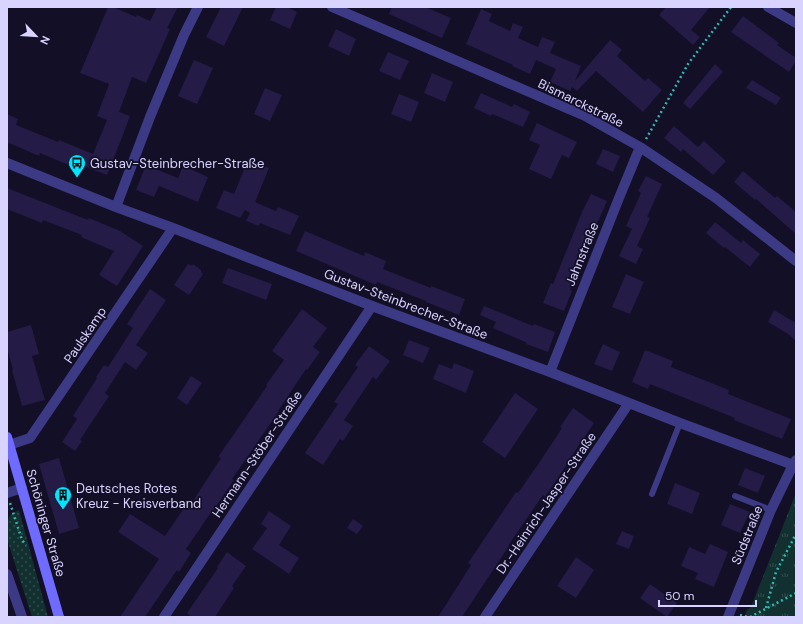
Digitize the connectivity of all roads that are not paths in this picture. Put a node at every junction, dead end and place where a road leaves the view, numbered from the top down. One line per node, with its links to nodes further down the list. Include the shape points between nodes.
1 (198, 7): 7 (street, via 150,117)
2 (332, 7): 5 (street, Bismarckstraße, via 585,116)
3 (768, 7): 4 (street)
4 (796, 23)
5 (640, 147): 9 (street, Bismarckstraße, via 716,198); 11 (street, Jahnstraße)
6 (7, 163): 7 (street, Gustav-Steinbrecher-Straße)
7 (116, 207): 8 (street, Gustav-Steinbrecher-Straße)
8 (173, 228): 10 (street, Gustav-Steinbrecher-Straße); 14 (street, Paulskamp, via 30,438)
9 (796, 261)
10 (372, 306): 11 (street, Gustav-Steinbrecher-Straße); 24 (street, Hermann-Stöber-Straße)
11 (550, 372): 12 (street, Gustav-Steinbrecher-Straße)
12 (629, 403): 13 (street, Gustav-Steinbrecher-Straße); 25 (street, Dr.-Heinrich-Jasper-Straße)
13 (680, 423): 15 (street, Gustav-Steinbrecher-Straße); 17 (lane)
14 (8, 441): 16 (main road, Schöninger Straße)
15 (795, 464): 20 (street, Südstraße)
16 (22, 488): 19 (street); 23 (main road, Schöninger Straße)
17 (652, 494)
18 (735, 496): 20 (lane)
19 (8, 497)
20 (771, 510): 26 (street, Südstraße)
21 (7, 574): 22 (street)
22 (22, 617)
23 (59, 617)
24 (164, 617)
25 (485, 617)
26 (728, 617)

